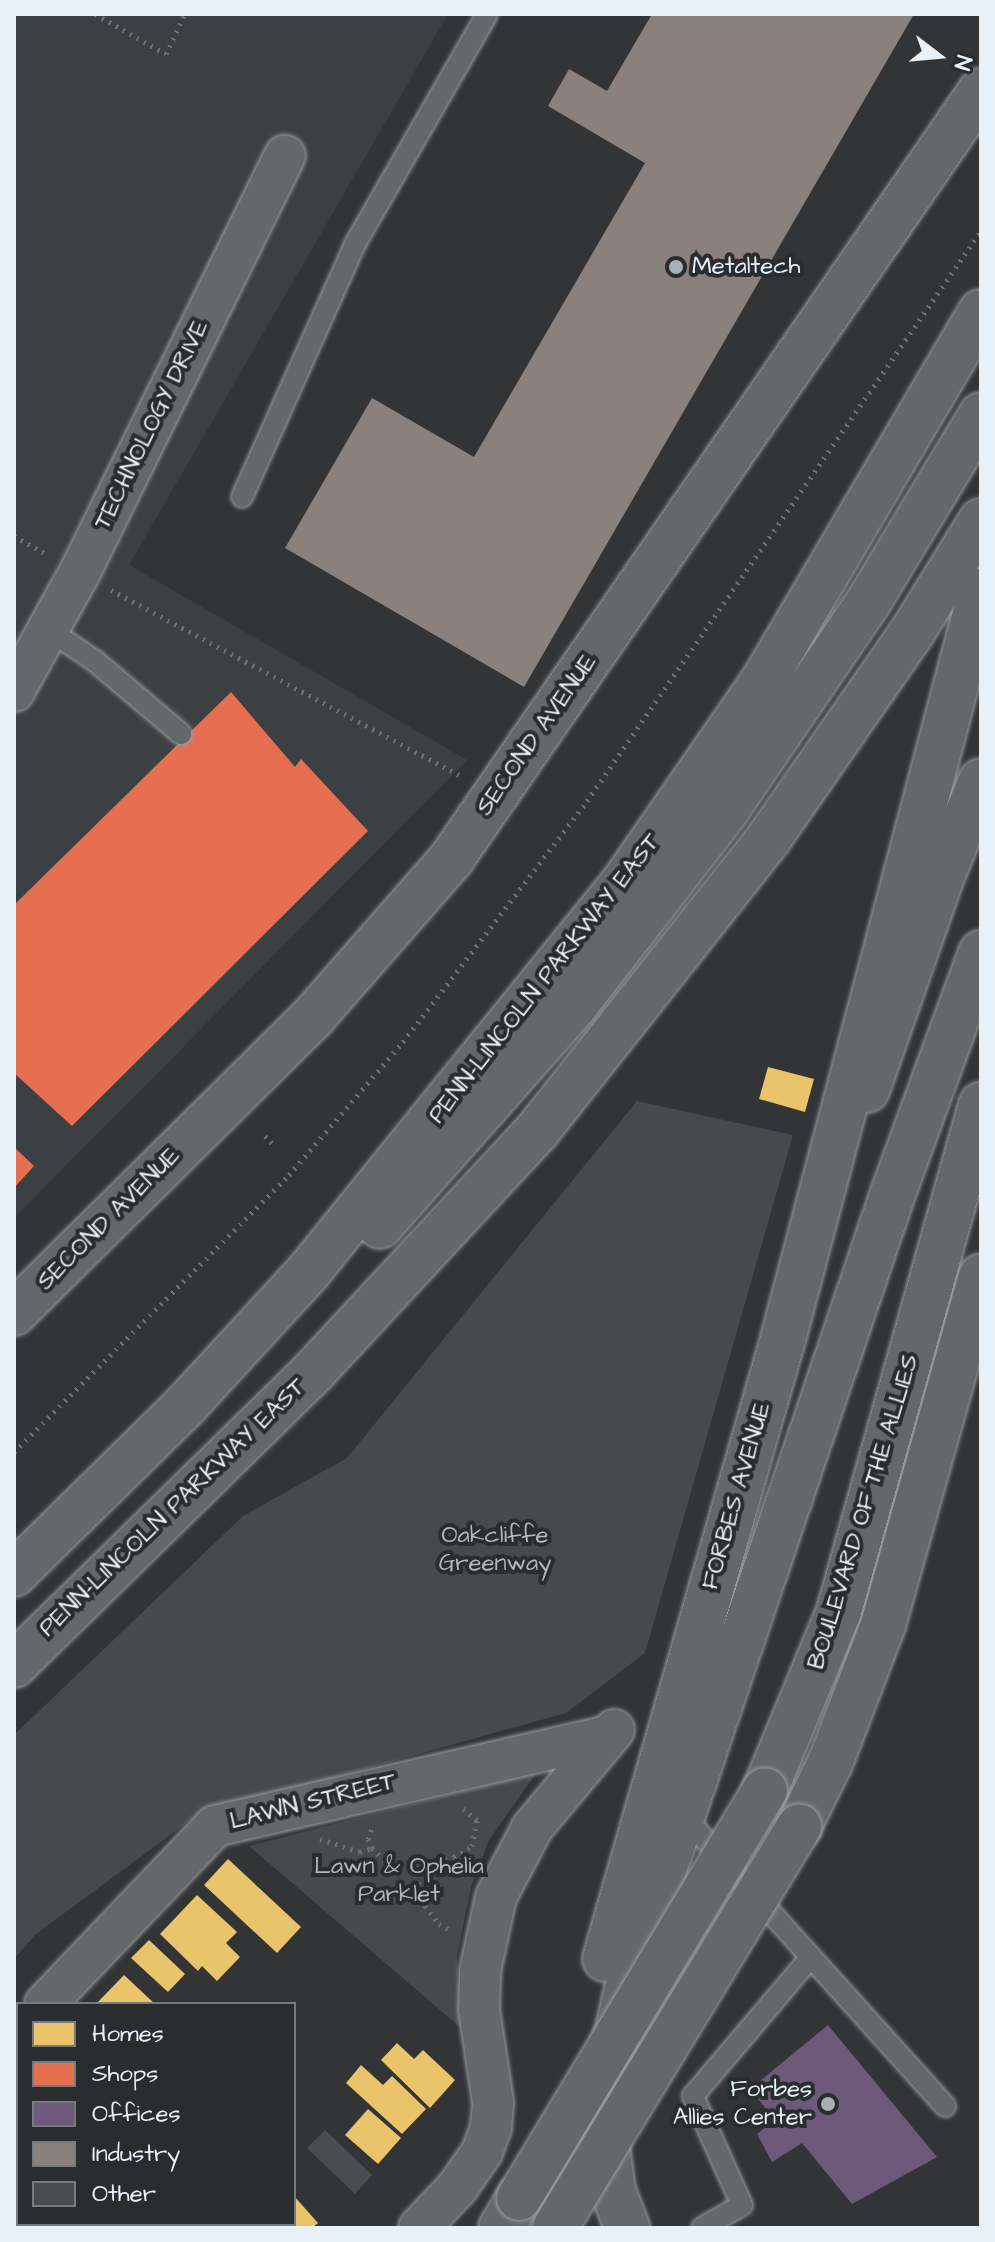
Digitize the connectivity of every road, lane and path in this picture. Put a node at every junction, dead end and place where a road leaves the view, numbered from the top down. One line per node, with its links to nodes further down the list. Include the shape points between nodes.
1 (95, 14): 2 (path, via 166,54)
2 (185, 14)
3 (487, 14): 9 (lane, via 355,244)
4 (981, 91): 27 (main road, SECOND AVENUE, via 443,869 313,1017)
5 (285, 156): 16 (street, TECHNOLOGY DRIVE)
6 (981, 231): 30 (path, via 587,801 403,1042 289,1175)
7 (981, 312): 29 (main road, PENN-LINCOLN PARKWAY EAST, via 764,680 622,885 319,1259)
8 (981, 415): 29 (main road, via 799,708 577,1003 428,1178 306,1298)
9 (242, 497)
10 (981, 521): 17 (main road, PENN-LINCOLN PARKWAY EAST)
11 (14, 536): 13 (path)
12 (981, 539): 17 (main road)
13 (57, 560)
14 (103, 586): 20 (path, via 169,626)
15 (978, 602): 28 (main road)
16 (47, 629): 18 (street, TECHNOLOGY DRIVE); 19 (lane, via 95,661)
17 (911, 634): 32 (main road, PENN-LINCOLN PARKWAY EAST, via 704,925 537,1131 314,1371)
18 (14, 691)
19 (181, 734)
20 (461, 776)
21 (981, 781): 28 (main road, FORBES AVENUE, via 931,906)
22 (981, 953): 34 (main road, via 892,1196)
23 (981, 1105): 44 (main road, BOULEVARD OF THE ALLIES, bridge, via 839,1611 765,1790)
24 (265, 1136): 25 (path)
25 (275, 1146)
26 (981, 1277): 46 (main road, BOULEVARD OF THE ALLIES, bridge, via 883,1625 831,1761 799,1826)
27 (14, 1313)
28 (783, 1339): 43 (main road, FORBES AVENUE, via 608,1947 594,2048)
29 (184, 1407): 31 (main road, PENN-LINCOLN PARKWAY EAST)
30 (14, 1452)
31 (14, 1574)
32 (14, 1665)
33 (456, 1805): 38 (path, via 477,1820 478,1836 472,1846 454,1857)
34 (683, 1815): 40 (lane); 43 (main road, via 621,2008)
35 (383, 1821): 37 (path, via 370,1829)
36 (314, 1828): 37 (path, via 328,1844 360,1852)
37 (372, 1848): 38 (path, via 386,1862)
38 (414, 1867): 39 (path, via 425,1906 439,1924)
39 (462, 1935)
40 (811, 1957): 42 (lane); 48 (lane, via 693,2096 742,2205)
41 (47, 2002): 45 (street, LAWN STREET, via 215,1826 616,1729 532,1828 496,1897 480,1971 479,2009 493,2102 491,2127 482,2152 457,2188)
42 (945, 2106)
43 (604, 2122): 47 (main road, FORBES AVENUE, via 613,2191)
44 (510, 2213)
45 (419, 2228)
46 (555, 2228)
47 (627, 2228)
48 (702, 2228)

